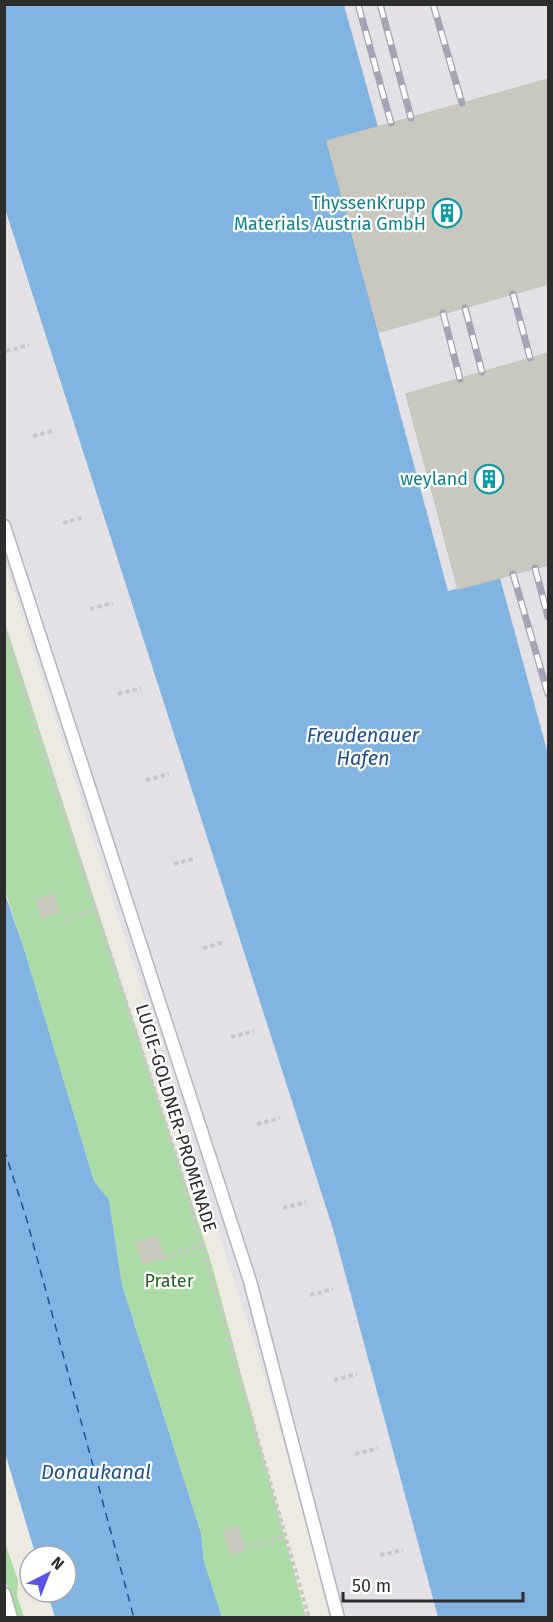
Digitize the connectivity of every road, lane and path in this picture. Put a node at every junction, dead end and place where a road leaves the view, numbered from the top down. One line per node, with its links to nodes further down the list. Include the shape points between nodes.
1 (29, 345): 2 (path)
2 (6, 351)
3 (55, 430): 4 (path)
4 (33, 436)
5 (85, 517): 6 (path)
6 (63, 523)
7 (4, 526): 42 (lane, via 250,1281)
8 (113, 603): 9 (path)
9 (90, 609)
10 (4, 630): 17 (path, LUCIE-GOLDNER-PROMENADE)
11 (141, 688): 12 (path)
12 (118, 694)
13 (168, 774): 14 (path)
14 (146, 780)
15 (196, 858): 16 (path)
16 (174, 864)
17 (96, 909): 18 (path); 27 (path, LUCIE-GOLDNER-PROMENADE)
18 (65, 919)
19 (225, 942): 20 (path)
20 (203, 948)
21 (254, 1031): 22 (path)
22 (231, 1037)
23 (280, 1118): 24 (path)
24 (257, 1124)
25 (306, 1202): 26 (path)
26 (283, 1208)
27 (202, 1245): 28 (path); 35 (path, LUCIE-GOLDNER-PROMENADE)
28 (164, 1258)
29 (333, 1289): 30 (path)
30 (310, 1295)
31 (357, 1374): 32 (path)
32 (334, 1380)
33 (378, 1448): 34 (path)
34 (355, 1454)
35 (286, 1537): 36 (path); 41 (path, LUCIE-GOLDNER-PROMENADE)
36 (249, 1545)
37 (403, 1550): 38 (path)
38 (380, 1555)
39 (4, 1594): 40 (lane)
40 (12, 1617)
41 (309, 1617)
42 (338, 1617)

